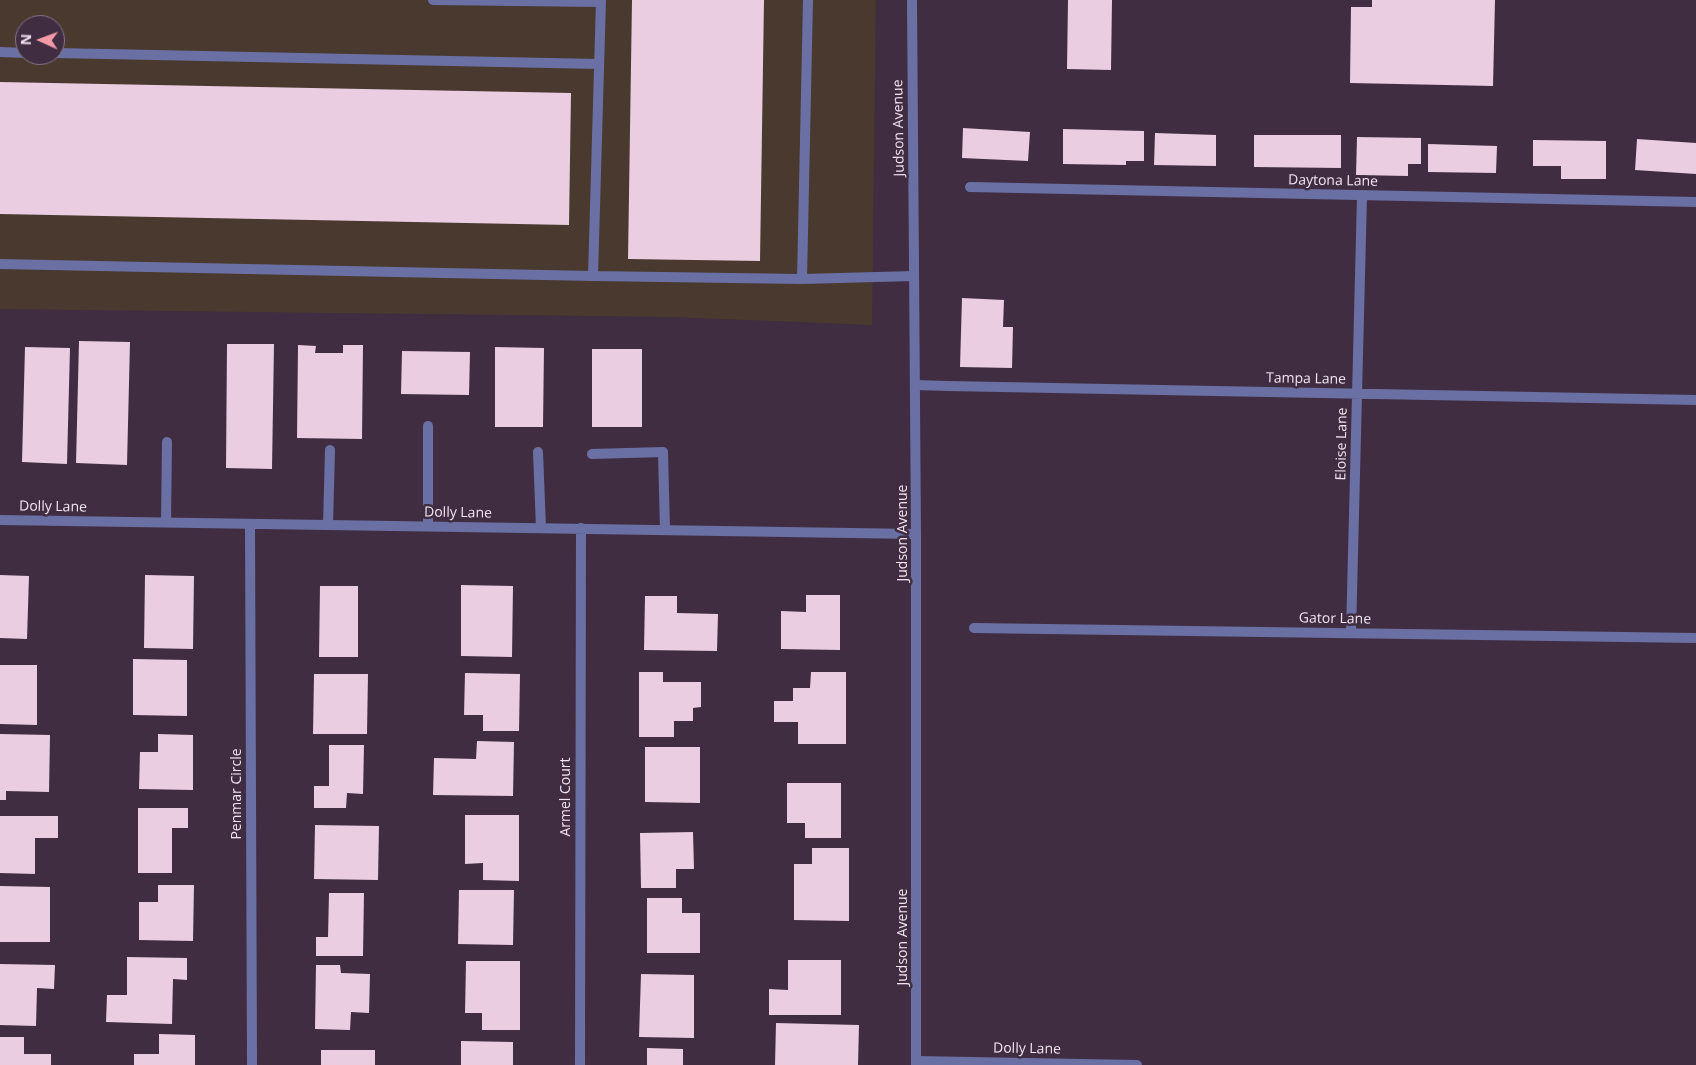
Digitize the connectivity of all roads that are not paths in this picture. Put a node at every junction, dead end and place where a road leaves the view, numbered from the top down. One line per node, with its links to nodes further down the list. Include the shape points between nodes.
1 (433, 0): 4 (street)
2 (808, 0): 15 (street)
3 (912, 0): 14 (street, Judson Avenue)
4 (601, 1): 8 (street)
5 (0, 52): 6 (street)
6 (15, 53)
7 (65, 53): 8 (street)
8 (599, 64): 13 (street)
9 (970, 187): 10 (street, Daytona Lane)
10 (1362, 196): 11 (street, Daytona Lane); 17 (street, Eloise Lane)
11 (1696, 202)
12 (0, 264): 13 (street)
13 (593, 276): 15 (street)
14 (914, 276): 15 (street); 16 (street, Judson Avenue)
15 (802, 279)
16 (915, 385): 17 (street, Tampa Lane); 32 (street, Judson Avenue)
17 (1357, 394): 18 (street, Tampa Lane); 34 (street, Eloise Lane)
18 (1696, 400)
19 (428, 426): 28 (street)
20 (167, 442): 25 (street)
21 (330, 450): 27 (street)
22 (538, 452): 29 (street)
23 (592, 454): 31 (street, via 663,452)
24 (0, 520): 25 (street, Dolly Lane)
25 (166, 522): 26 (street, Dolly Lane)
26 (250, 524): 27 (street, Dolly Lane); 37 (street, Penmar Circle)
27 (328, 525): 28 (street, Dolly Lane)
28 (428, 526): 29 (street, Dolly Lane)
29 (541, 528): 30 (street, Dolly Lane)
30 (581, 528): 31 (street, Dolly Lane); 38 (street, Armel Court)
31 (665, 530): 32 (street, Dolly Lane)
32 (916, 534): 36 (street, Judson Avenue)
33 (974, 628): 34 (street, Gator Lane)
34 (1351, 633): 35 (street, Gator Lane)
35 (1696, 638)
36 (916, 1063): 39 (street, Dolly Lane)
37 (252, 1065)
38 (580, 1065)
39 (1137, 1065)

